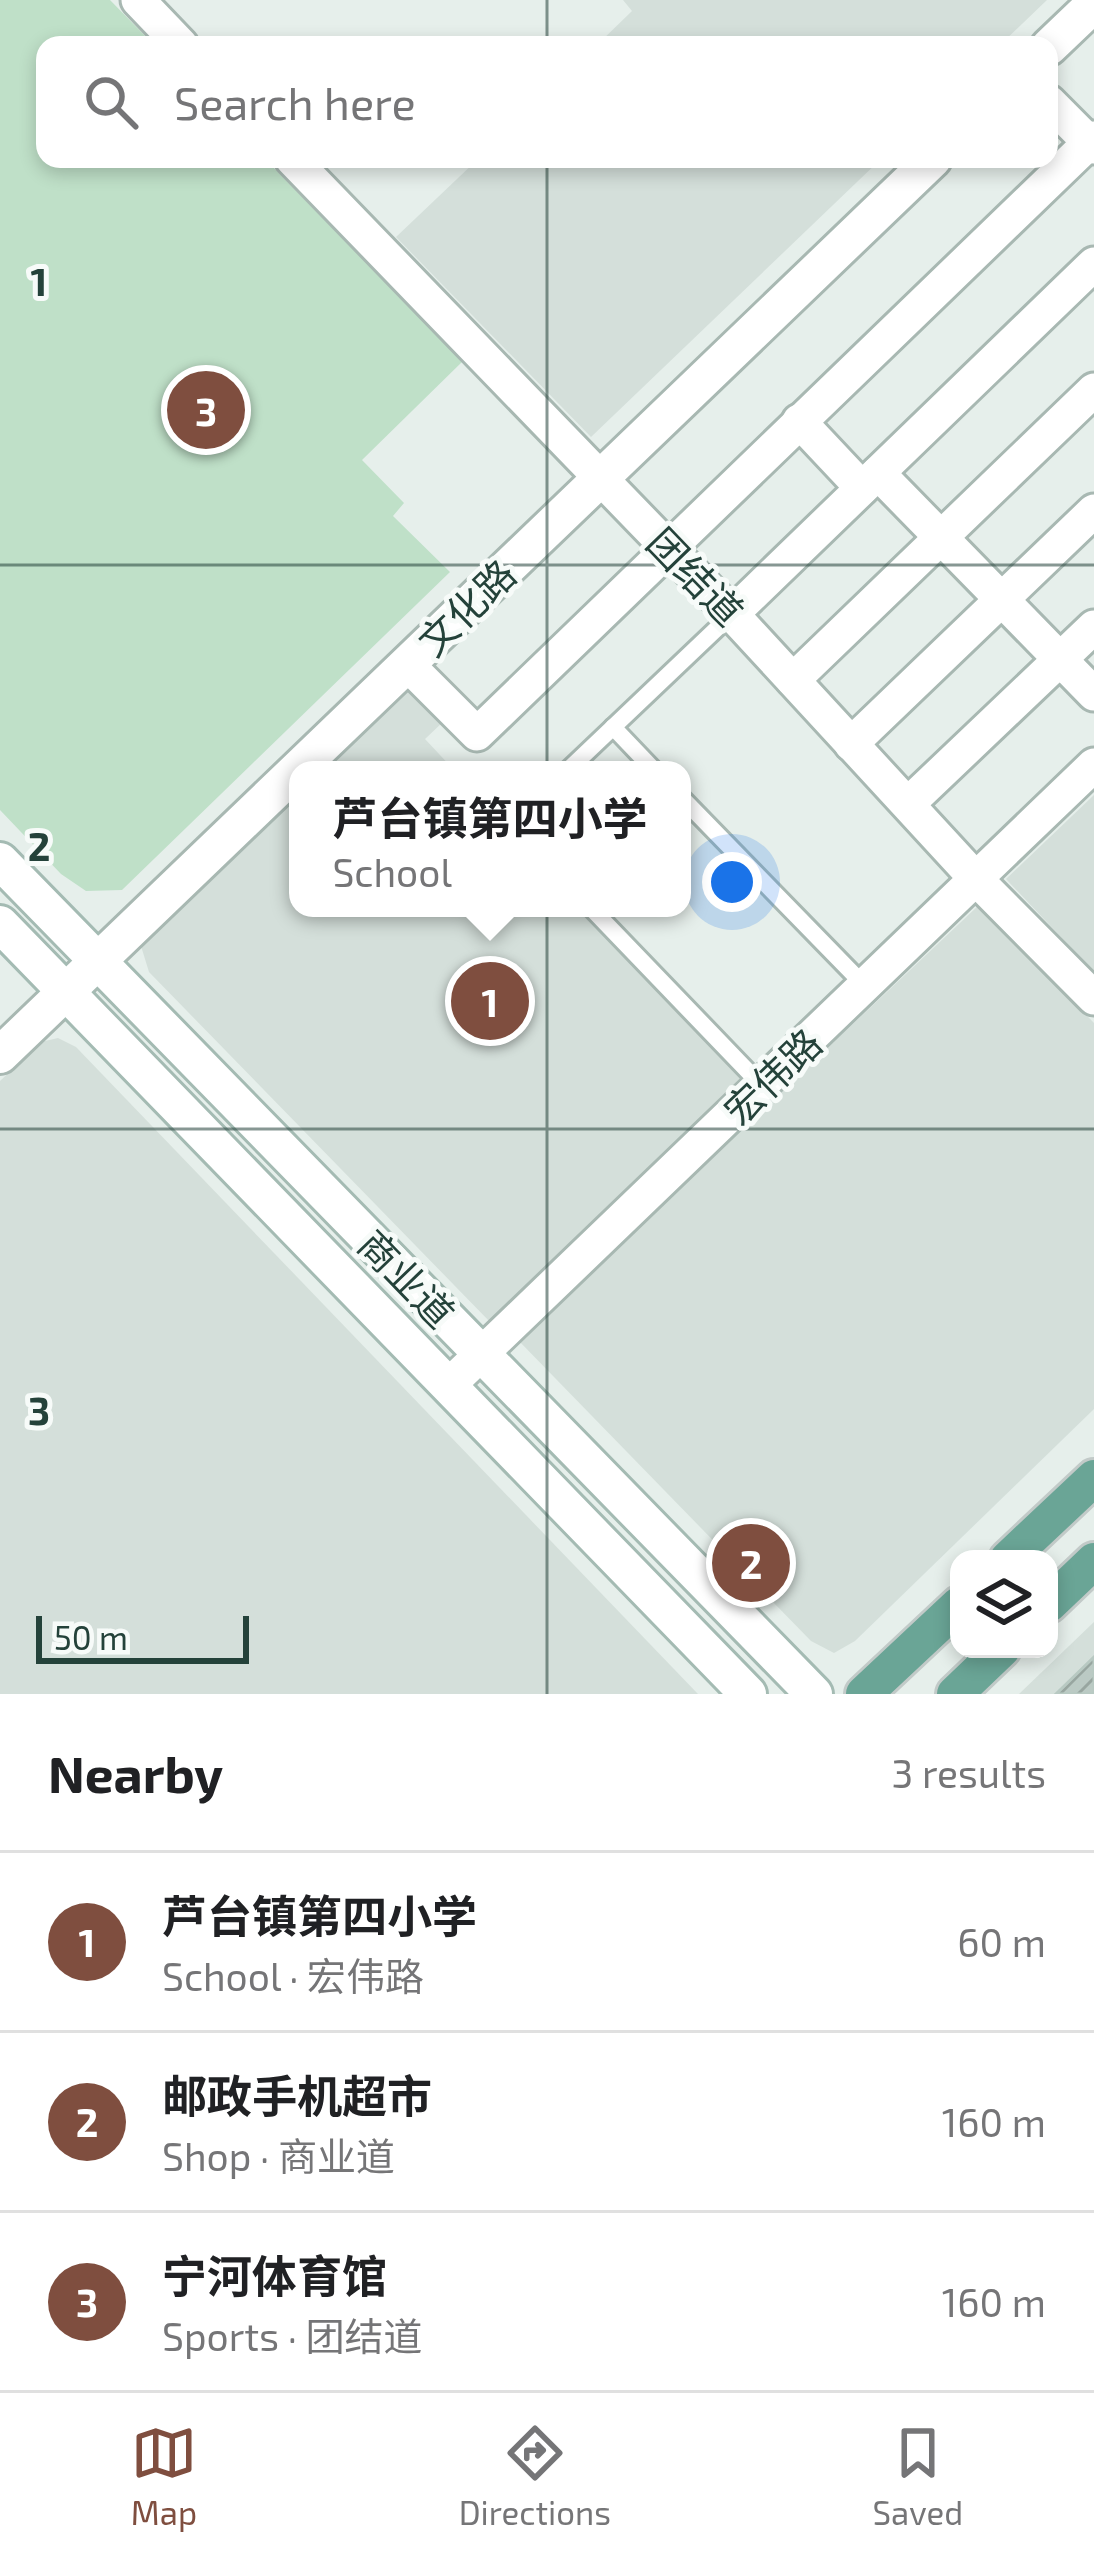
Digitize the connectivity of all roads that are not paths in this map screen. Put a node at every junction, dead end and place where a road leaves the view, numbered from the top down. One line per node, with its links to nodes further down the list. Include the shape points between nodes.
1 (138, 0): 3 (street)
2 (1094, 4): 4 (main road)
3 (173, 36)
4 (1058, 38)
5 (1058, 110): 6 (street)
6 (1093, 142): 11 (street)
7 (301, 168): 12 (street, 团结道)
8 (924, 168): 12 (main road, 文化路)
9 (1094, 264): 13 (street)
10 (1093, 394): 15 (street)
11 (799, 421): 13 (street); 16 (street)
12 (602, 478): 16 (street, 团结道); 21 (main road, 文化路)
13 (870, 480): 15 (street); 18 (street)
14 (1094, 511): 17 (street)
15 (941, 537): 17 (street); 22 (street)
16 (667, 548): 18 (street, 团结道); 21 (street, via 477,734)
17 (1001, 599): 20 (street); 25 (street)
18 (732, 614): 22 (street, 团结道); 24 (lane)
19 (1094, 627): 20 (street)
20 (1060, 659): 23 (street); 31 (street)
21 (408, 665): 26 (main road, 文化路)
22 (793, 680): 25 (street, 团结道)
23 (1094, 694)
24 (613, 728): 27 (lane); 28 (lane)
25 (851, 743): 31 (street, 团结道)
26 (307, 761)
27 (578, 761)
28 (645, 761)
29 (1094, 765): 34 (street, 宏伟路)
30 (289, 779): 37 (main road, 文化路)
31 (908, 804): 34 (street, 团结道)
32 (691, 807): 38 (lane)
33 (0, 861): 37 (main road, 商业道)
34 (977, 880): 38 (street, 宏伟路); 40 (street, 团结道)
35 (600, 917): 42 (lane)
36 (0, 924): 39 (main road, 商业道)
37 (97, 962): 39 (main road, 文化路); 43 (main road, 商业道)
38 (866, 987): 42 (street, 宏伟路)
39 (65, 992): 41 (main road, 文化路); 44 (main road, 商业道)
40 (1094, 998)
41 (0, 1055)
42 (763, 1087): 43 (street, 宏伟路)
43 (481, 1356): 44 (street, 宏伟路); 52 (main road, 商业道)
44 (449, 1385): 51 (main road, 商业道)
45 (1094, 1478): 46 (main road)
46 (1018, 1550)
47 (1094, 1561): 48 (main road)
48 (1058, 1595)
49 (950, 1613): 53 (main road)
50 (993, 1658): 54 (main road)
51 (748, 1694)
52 (814, 1694)
53 (864, 1694)
54 (955, 1694)

